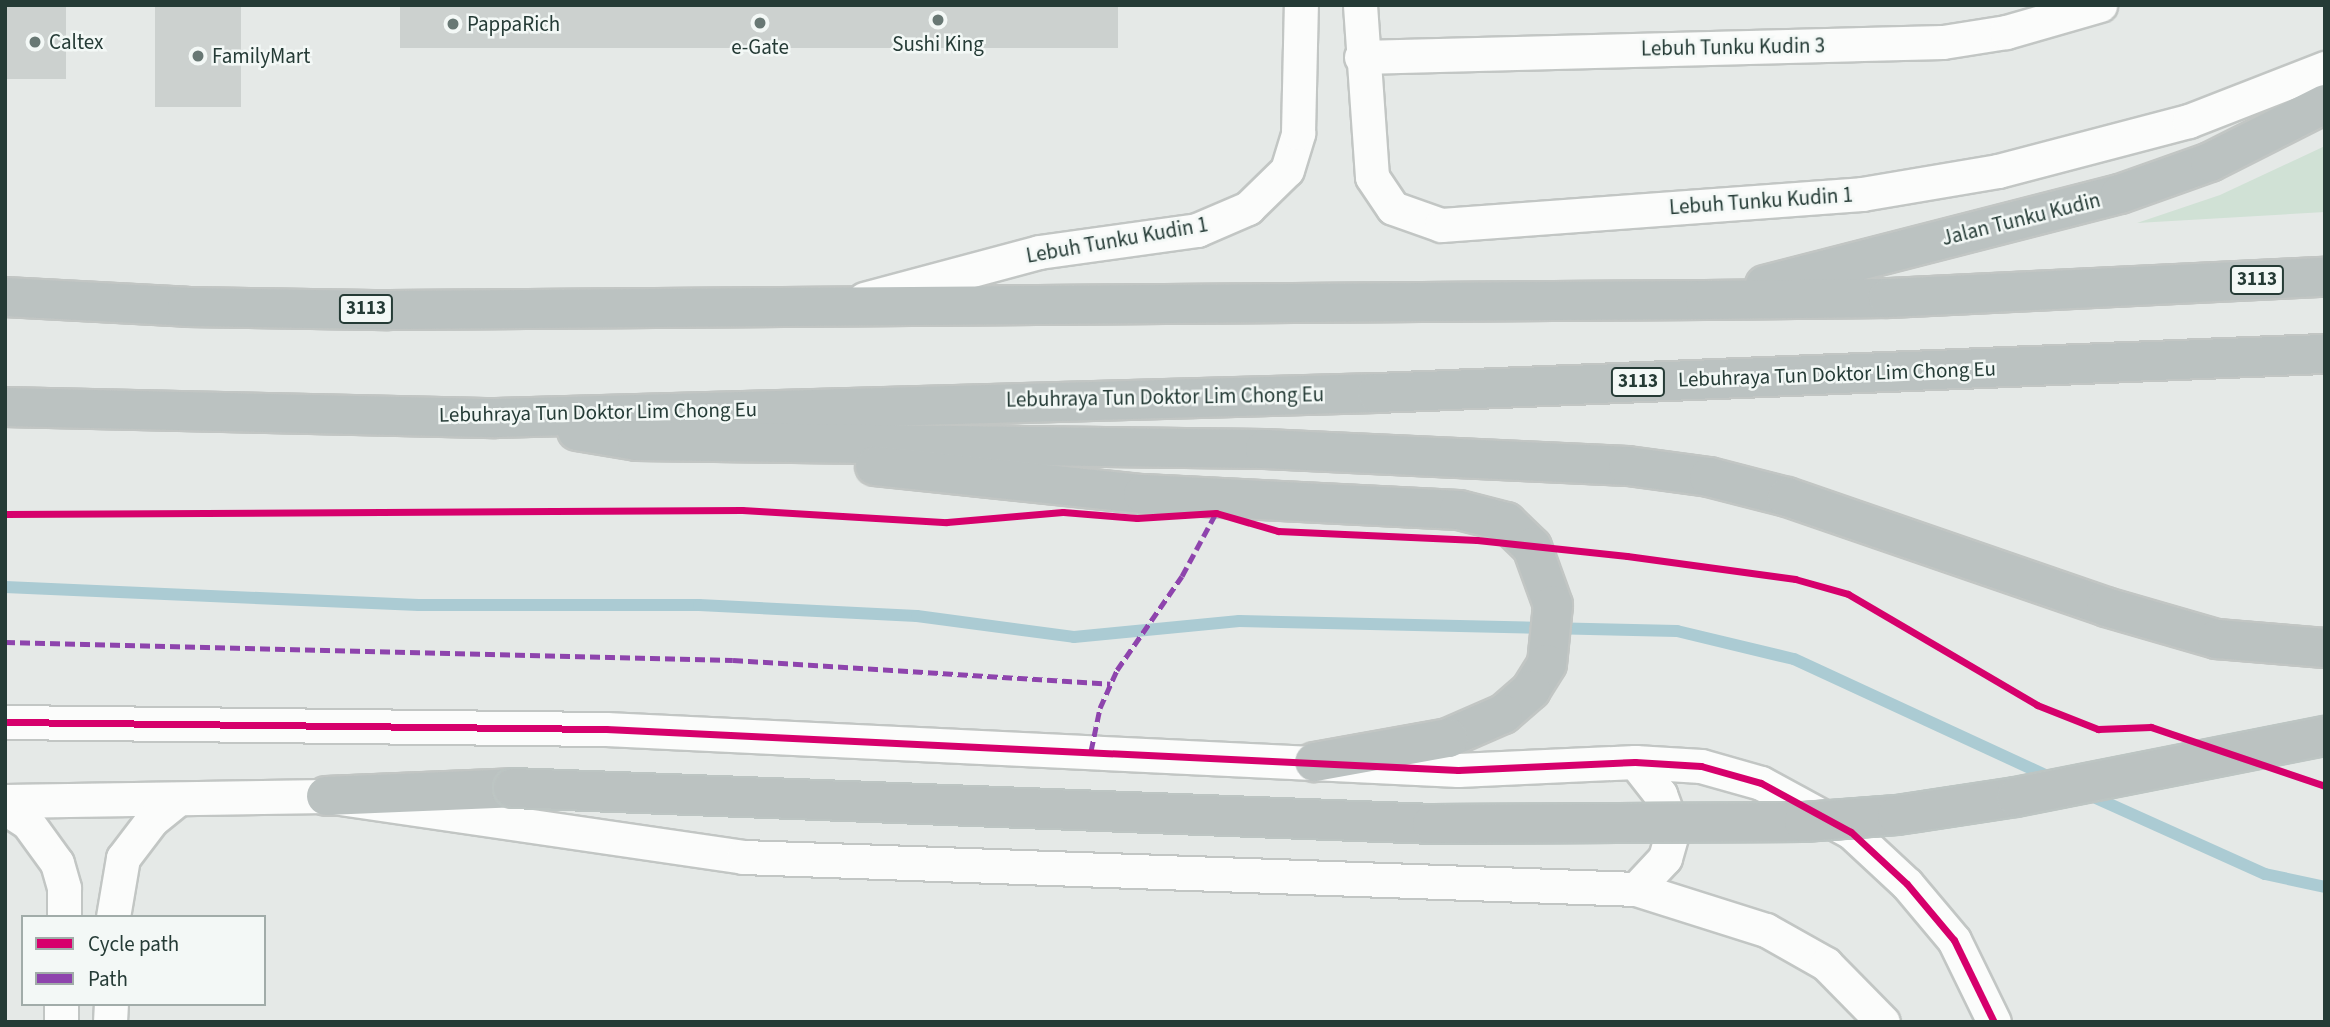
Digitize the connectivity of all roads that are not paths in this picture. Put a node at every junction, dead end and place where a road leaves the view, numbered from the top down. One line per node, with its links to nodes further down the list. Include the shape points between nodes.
1 (1301, 5): 10 (street, Lebuh Tunku Kudin 1, via 1298,133 1287,170 1248,208 1197,230 1039,252)
2 (1360, 5): 4 (street, Lebuh Tunku Kudin 1)
3 (2100, 5): 4 (street, Lebuh Tunku Kudin 3, via 2006,32 1943,42)
4 (1361, 57): 5 (street, Lebuh Tunku Kudin 1, via 1372,177 1394,208 1441,225 1862,194 1998,171 2189,121)
5 (2325, 68)
6 (2325, 104): 9 (highway, Jalan Tunku Kudin, via 2210,162 2120,194)
7 (2325, 277): 9 (highway, 3113, via 1888,298)
8 (5, 297): 10 (highway, 3113, via 187,307 389,310)
9 (1705, 300): 10 (highway, 3113)
10 (852, 303)
11 (2325, 354): 13 (highway, Lebuhraya Tun Doktor Lim Chong Eu / 3113, via 1377,393)
12 (5, 407): 13 (highway, Lebuhraya Tun Doktor Lim Chong Eu / 3113)
13 (496, 418): 14 (highway)
14 (637, 441): 15 (highway, via 1265,449 1628,466 1709,477 1787,497 2012,575 2217,639); 18 (highway, via 1143,494 1459,510 1506,522 1532,547 1548,578 1552,634 1546,664 1531,690 1503,714 1448,738)
15 (2325, 648)
16 (5, 722): 18 (street, via 606,729)
17 (2325, 736): 20 (highway, bridge, via 2016,797 1897,816 1804,822 1432,824 513,788)
18 (1314, 762): 19 (street, via 1458,770)
19 (1635, 762): 24 (street, via 1660,794 1673,830 1665,858); 28 (street, via 1701,766 1761,783 1851,832 1907,884 1954,940)
20 (326, 796): 21 (street); 24 (street, via 743,857)
21 (178, 799): 22 (street); 26 (street, via 152,820 123,858)
22 (5, 801)
23 (5, 808): 25 (street, via 28,823 57,863 64,888)
24 (1636, 889): 27 (street, via 1766,930 1826,964)
25 (64, 915)
26 (113, 915)
27 (1883, 1022)
28 (1994, 1022)

